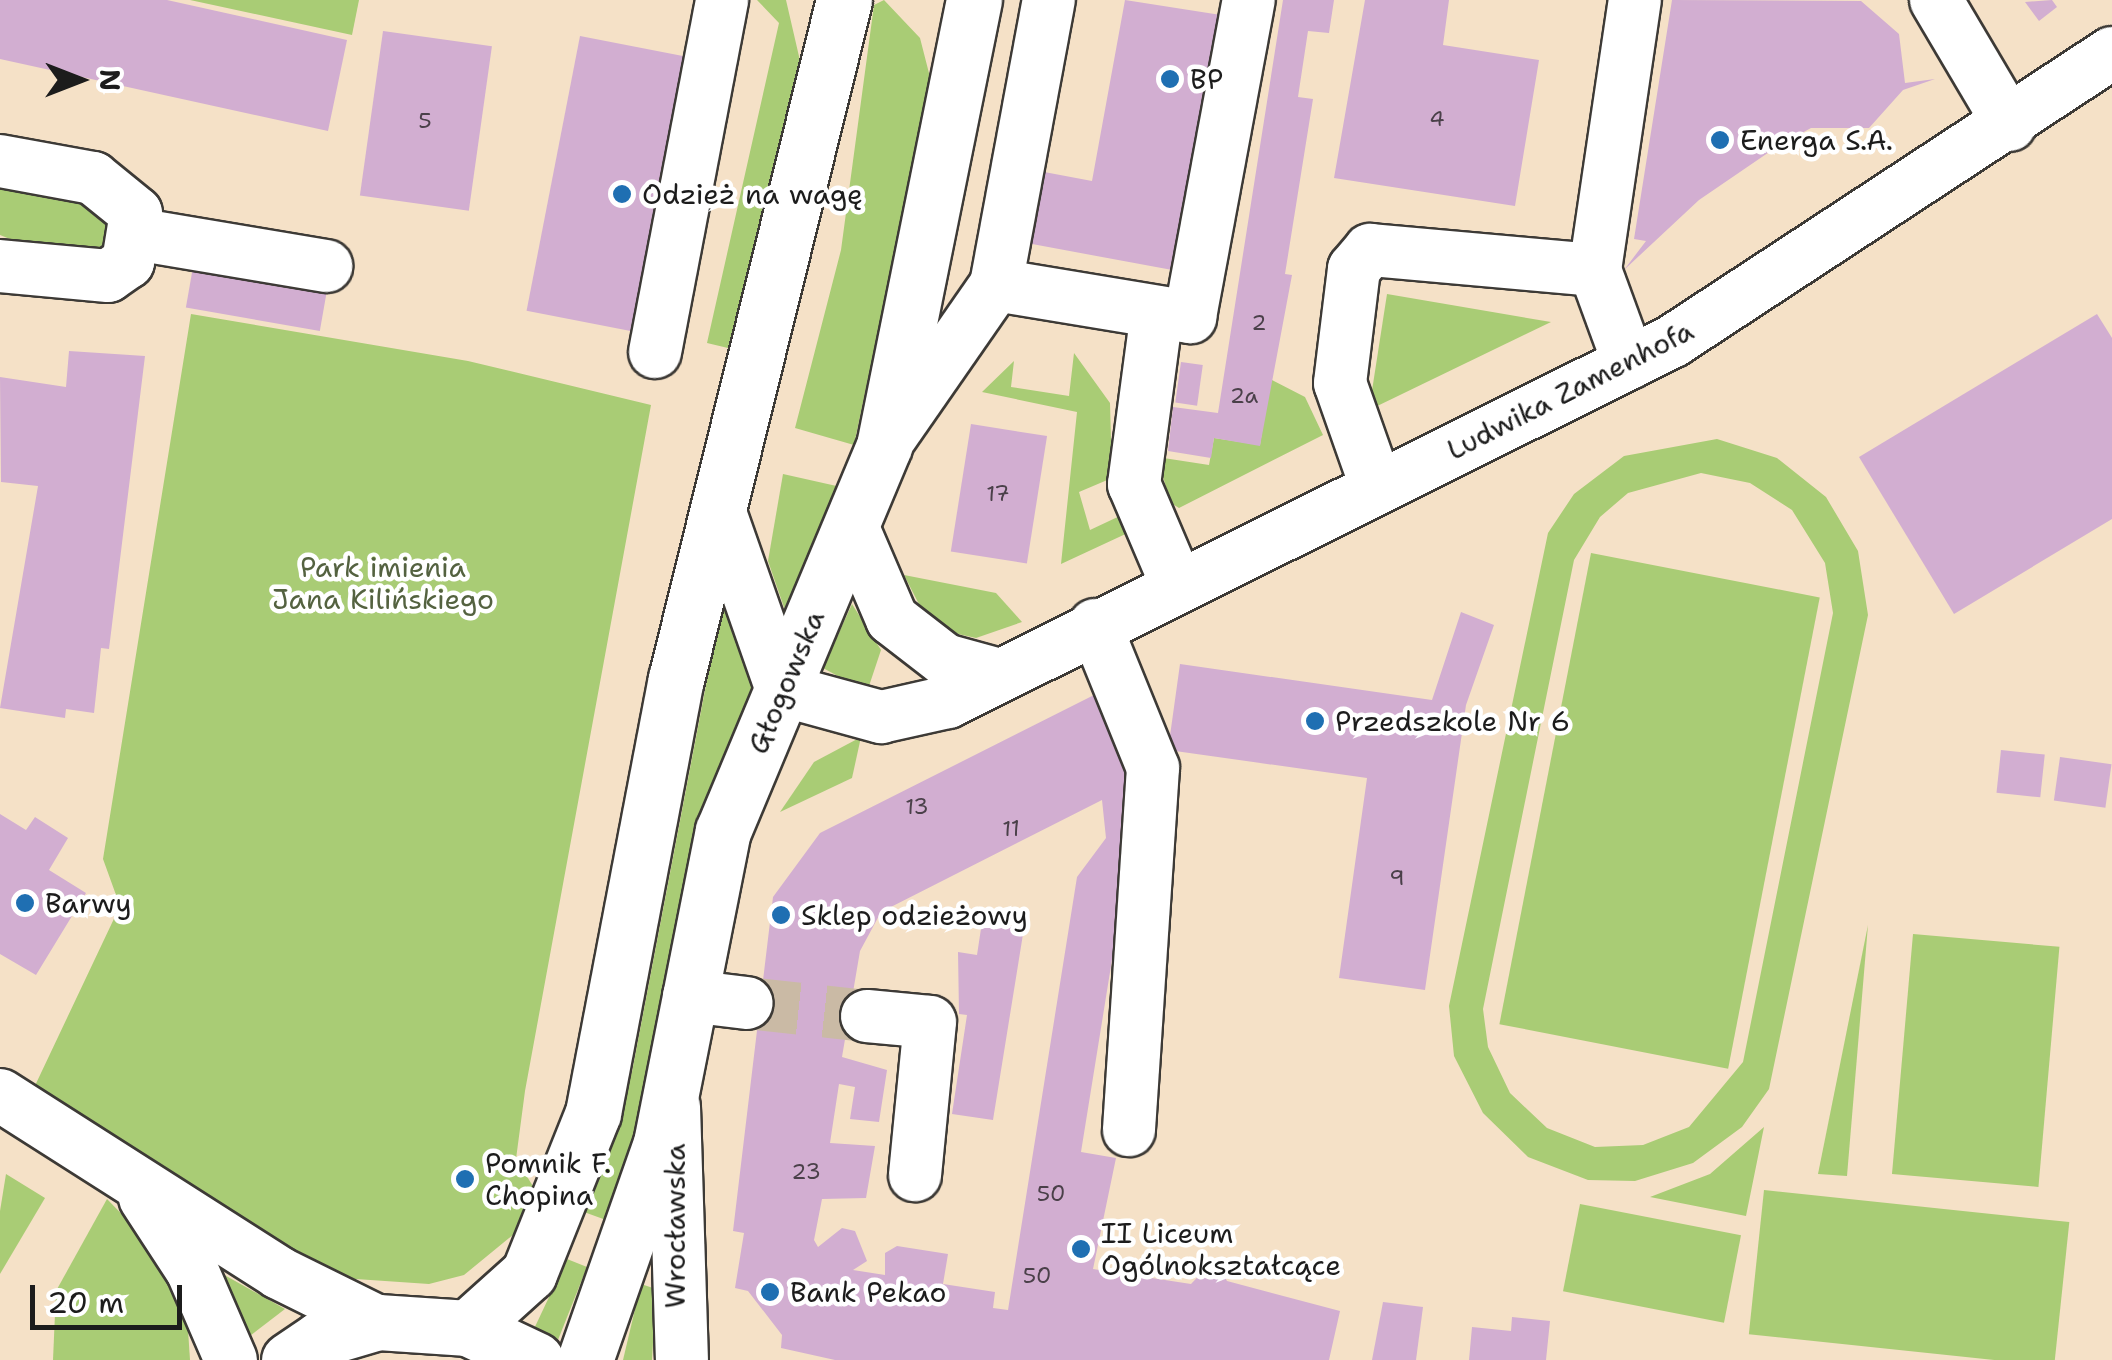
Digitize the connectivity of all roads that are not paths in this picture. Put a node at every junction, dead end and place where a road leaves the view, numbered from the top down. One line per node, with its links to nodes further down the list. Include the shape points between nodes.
1 (722, 0): 17 (street)
2 (844, 0): 21 (main road)
3 (1048, 0): 15 (street)
4 (1250, 0): 16 (street, via 1190,317)
5 (1635, 0): 14 (street)
6 (1936, 0): 9 (street)
7 (971, 1): 19 (main road, Głogowska)
8 (2112, 53): 9 (street, Ludwika Zamenhofa)
9 (2010, 124): 18 (street, Ludwika Zamenhofa)
10 (0, 161): 11 (street, via 57,167 117,190 136,213)
11 (135, 234): 12 (street, via 128,262 108,276); 13 (street)
12 (0, 266)
13 (326, 266)
14 (1594, 270): 18 (street); 20 (street, via 1370,250 1354,269 1340,383)
15 (996, 285): 16 (street); 19 (street)
16 (1157, 312): 23 (street, via 1134,484)
17 (655, 352)
18 (1628, 363): 20 (street, Ludwika Zamenhofa)
19 (884, 446): 22 (main road, Głogowska)
20 (1377, 488): 23 (street, Ludwika Zamenhofa)
21 (718, 508): 26 (street); 36 (main road, via 593,1113 529,1273)
22 (852, 528): 25 (street, via 892,619 945,660); 26 (main road, Głogowska)
23 (1178, 587): 24 (street, Ludwika Zamenhofa)
24 (1095, 625): 25 (street, Ludwika Zamenhofa); 32 (street, via 1153,768)
25 (996, 674): 26 (street, Ludwika Zamenhofa, via 948,702 882,717)
26 (782, 690): 27 (main road, Głogowska, via 723,831)
27 (689, 996): 28 (street); 30 (main road, Głogowska)
28 (747, 1003)
29 (867, 1016): 33 (street, via 930,1022)
30 (674, 1092): 40 (main road, Głogowska); 41 (street, Wrocławska)
31 (0, 1095): 34 (street)
32 (1129, 1130)
33 (914, 1175)
34 (136, 1185): 35 (street); 37 (street, via 192,1270)
35 (378, 1322): 36 (main road); 38 (main road, via 320,1339)
36 (468, 1328): 39 (main road)
37 (230, 1360)
38 (289, 1360)
39 (536, 1360)
40 (586, 1360)
41 (682, 1360)

